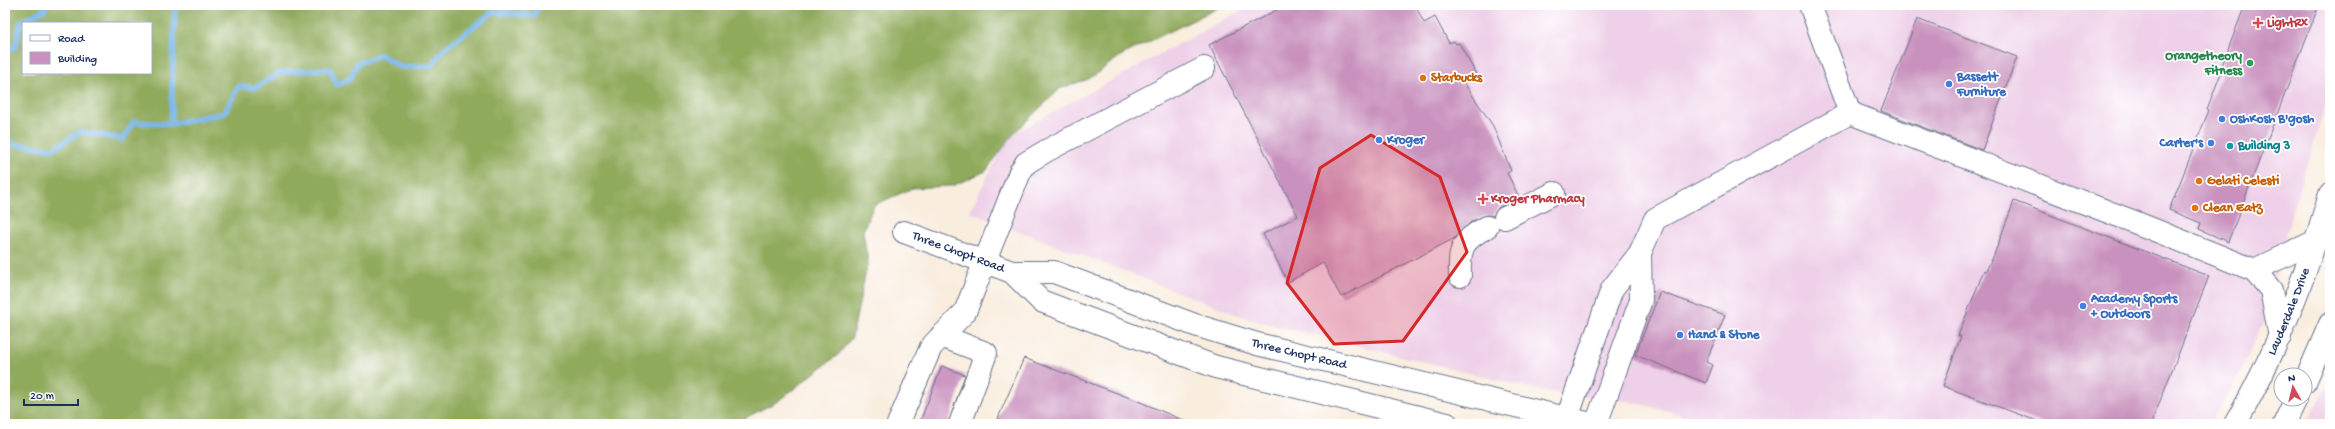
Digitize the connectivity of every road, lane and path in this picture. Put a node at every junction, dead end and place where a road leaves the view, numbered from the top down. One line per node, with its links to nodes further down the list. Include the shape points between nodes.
1 (1810, 5): 3 (street)
2 (1204, 68): 9 (street, via 1040,153 1026,163 1020,172)
3 (1850, 113): 8 (street, via 1655,219); 10 (street)
4 (1554, 193): 12 (street, via 1472,235 1460,253)
5 (2330, 194): 7 (street, Lauderdale Drive)
6 (904, 232): 9 (street, Three Chopt Road)
7 (2316, 241): 10 (street); 15 (street, Lauderdale Drive)
8 (1640, 253): 18 (street, via 1612,289); 23 (street, via 1640,300)
9 (984, 262): 11 (street, Three Chopt Road); 14 (street, via 965,312)
10 (2254, 270): 15 (street, via 2271,290)
11 (1012, 272): 18 (street, Three Chopt Road, via 1054,272 1195,325 1257,344); 21 (street, Three Chopt Road, via 1041,301 1209,364 1269,382)
12 (1460, 276)
13 (2330, 324): 16 (street)
14 (941, 336): 19 (street, via 931,346); 20 (street, via 986,353)
15 (2280, 337): 24 (street, Lauderdale Drive, via 2252,396)
16 (2311, 367)
17 (2292, 407): 25 (street)
18 (1566, 421): 22 (street, Three Chopt Road)
19 (898, 424)
20 (960, 424)
21 (1447, 424)
22 (1591, 424)
23 (1596, 424)
24 (2235, 424)
25 (2284, 424)

